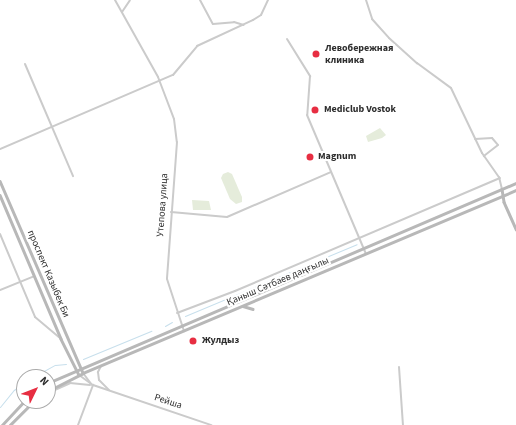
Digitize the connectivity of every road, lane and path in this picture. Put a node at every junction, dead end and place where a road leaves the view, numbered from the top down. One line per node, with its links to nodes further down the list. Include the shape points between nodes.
1 (115, 0): 6 (street, Утепова улица)
2 (130, 0): 6 (street)
3 (200, 0): 7 (street, via 213,24 234,22)
4 (268, 0): 7 (street, via 261,14)
5 (366, 0): 12 (street, via 372,19 389,38 451,88)
6 (122, 12): 10 (street, Утепова улица)
7 (244, 25): 10 (street, via 202,43 173,75)
8 (287, 40): 15 (street, via 310,76 307,115)
9 (26, 64): 11 (street)
10 (160, 81): 11 (street); 24 (street, Утепова улица, via 176,125)
11 (52, 127): 13 (street); 16 (street)
12 (475, 139): 14 (street); 14 (street, via 492,138 498,145)
13 (0, 149)
14 (484, 156): 17 (street)
15 (331, 172): 24 (street, via 227,217); 27 (street)
16 (73, 176)
17 (500, 178): 20 (street); 27 (street)
18 (0, 181): 40 (main road, проспект Казыбек Би)
19 (516, 183): 20 (main road, Қаныш Сәтбаев даңғылы)
20 (502, 189): 23 (main road); 28 (main road, Қаныш Сәтбаев даңғылы)
21 (516, 190): 23 (main road, Қаныш Сәтбаев даңғылы)
22 (0, 195): 30 (main road, проспект Казыбек Би)
23 (503, 196): 25 (main road); 29 (main road, Қаныш Сәтбаев даңғылы)
24 (171, 212): 35 (street, Утепова улица, via 167,279)
25 (516, 229)
26 (0, 234): 31 (street)
27 (359, 237): 28 (street); 35 (street, via 270,277)
28 (364, 248): 29 (street); 36 (main road, Қаныш Сәтбаев даңғылы)
29 (366, 254): 33 (main road, Қаныш Сәтбаев даңғылы)
30 (34, 276): 31 (street); 38 (main road, проспект Казыбек Би)
31 (20, 281): 32 (street); 38 (street, via 35,316)
32 (0, 290)
33 (243, 306): 34 (main road); 37 (main road, Қаныш Сәтбаев даңғылы)
34 (253, 309)
35 (177, 314): 36 (street, Утепова улица)
36 (182, 325): 37 (street, Утепова улица); 40 (main road, Қаныш Сәтбаев даңғылы)
37 (184, 331): 39 (main road, Қаныш Сәтбаев даңғылы)
38 (61, 339): 42 (main road, проспект Казыбек Би)
39 (101, 366): 43 (main road, Қаныш Сәтбаев даңғылы); 49 (street, via 98,372 99,380)
40 (80, 368): 42 (main road, Қаныш Сәтбаев даңғылы); 43 (main road, проспект Казыбек Би)
41 (399, 368): 56 (street)
42 (75, 370): 44 (main road, проспект Казыбек Би); 45 (main road, Қаныш Сәтбаев даңғылы)
43 (83, 374): 44 (main road, Қаныш Сәтбаев даңғылы); 46 (street)
44 (79, 375): 46 (street); 47 (main road, Қаныш Сәтбаев даңғылы)
45 (56, 379)
46 (93, 385): 48 (street, via 70,383); 49 (street, Рейша); 54 (street)
47 (56, 388)
48 (56, 389)
49 (112, 392): 55 (street, Рейша)
50 (17, 409): 52 (main road)
51 (26, 409): 53 (main road)
52 (2, 425)
53 (10, 425)
54 (78, 425)
55 (211, 425)
56 (403, 425)

